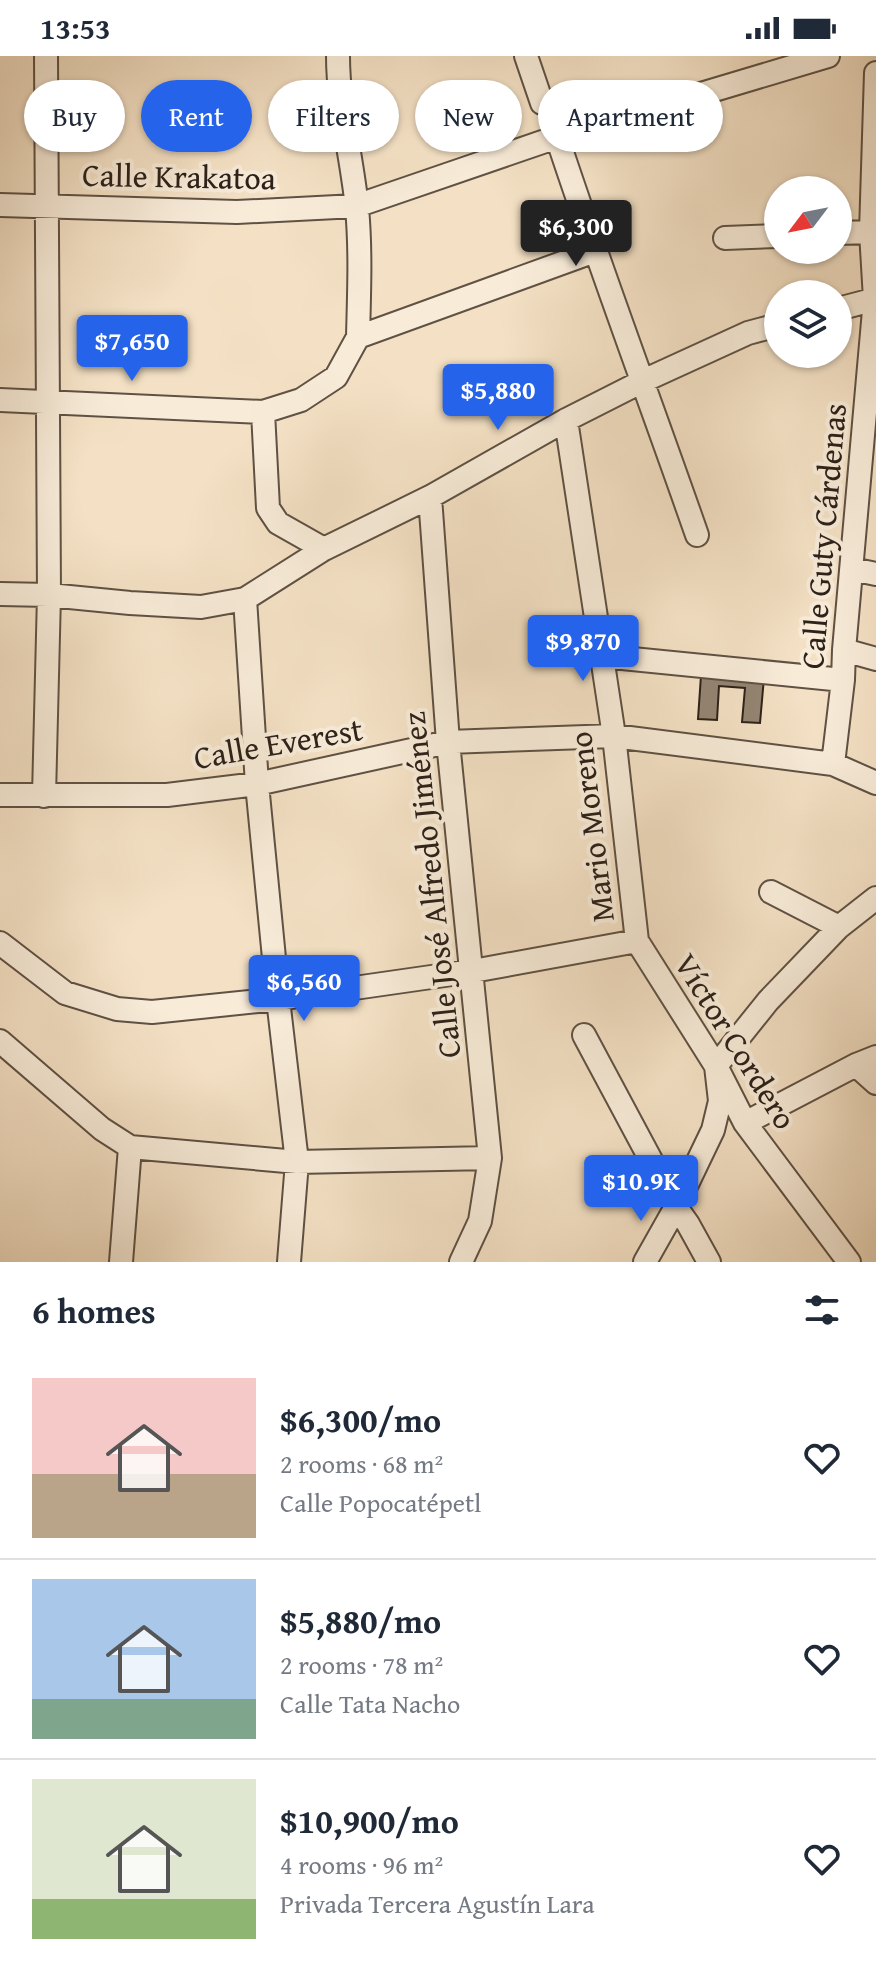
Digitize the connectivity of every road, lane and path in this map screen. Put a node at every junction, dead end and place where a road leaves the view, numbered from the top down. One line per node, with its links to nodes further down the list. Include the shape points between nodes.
1 (46, 56): 11 (street)
2 (338, 56): 12 (street)
3 (526, 56): 7 (street)
4 (828, 56): 6 (street, Calle Krakatoa)
5 (876, 73): 13 (street, Calle Guty Cárdenas)
6 (723, 87)
7 (538, 91)
8 (538, 144): 12 (street, Calle Krakatoa)
9 (562, 152): 17 (street)
10 (0, 205): 11 (street, Calle Krakatoa)
11 (46, 205): 12 (street, Calle Krakatoa, via 237,212); 24 (street)
12 (356, 206): 21 (street)
13 (871, 232): 14 (street); 18 (street, Calle Guty Cárdenas)
14 (852, 233)
15 (764, 237): 16 (street)
16 (725, 238)
17 (595, 251): 21 (street); 22 (street)
18 (876, 299): 19 (street); 30 (street, Calle Guty Cárdenas)
19 (852, 305)
20 (764, 329): 22 (street)
21 (358, 337): 25 (street, via 336,377 301,400)
22 (643, 381): 26 (street); 28 (street)
23 (0, 400): 24 (street)
24 (48, 402): 25 (street); 33 (street)
25 (263, 412): 29 (street, via 268,508 278,523)
26 (566, 420): 27 (street); 36 (street, Mario Moreno)
27 (430, 497): 29 (street); 40 (street, Calle José Alfredo Jiménez)
28 (697, 535)
29 (324, 549): 34 (street)
30 (852, 569): 31 (street); 35 (street, Calle Guty Cárdenas)
31 (876, 574)
32 (0, 594): 33 (street)
33 (49, 595): 34 (street, via 201,607); 45 (street)
34 (245, 599): 43 (street)
35 (844, 650): 37 (street); 38 (street, Calle Guty Cárdenas)
36 (602, 656): 38 (street); 39 (street, Mario Moreno)
37 (876, 659)
38 (843, 680): 41 (street, Calle Guty Cárdenas)
39 (614, 736): 40 (street, Calle Everest); 41 (street, Calle Everest); 49 (street, Mario Moreno)
40 (448, 742): 43 (street, Calle Everest); 51 (street, Calle José Alfredo Jiménez)
41 (833, 764): 42 (street, Calle Everest)
42 (876, 783)
43 (257, 784): 45 (street, Calle Everest, via 167,795); 52 (street)
44 (0, 795): 45 (street, Calle Everest)
45 (44, 796)
46 (771, 892): 48 (street)
47 (876, 898): 48 (street)
48 (839, 927): 56 (street, via 768,1001)
49 (637, 941): 51 (street); 56 (street, Víctor Cordero)
50 (0, 943): 52 (street, via 65,993 117,1009 152,1012)
51 (473, 971): 52 (street); 60 (street, Calle José Alfredo Jiménez)
52 (278, 999): 61 (street)
53 (584, 1035): 62 (street)
54 (0, 1041): 59 (street)
55 (866, 1061): 57 (street); 58 (street)
56 (716, 1066): 58 (street, Víctor Cordero); 62 (street, via 720,1101 713,1130)
57 (876, 1083)
58 (745, 1123): 68 (street, Víctor Cordero)
59 (130, 1147): 61 (street); 63 (street)
60 (490, 1158): 61 (street); 65 (street, Calle José Alfredo Jiménez, via 480,1221)
61 (297, 1162): 64 (street)
62 (676, 1207): 66 (street); 67 (street)
63 (121, 1262)
64 (289, 1262)
65 (461, 1262)
66 (645, 1262)
67 (709, 1262)
68 (849, 1262)

